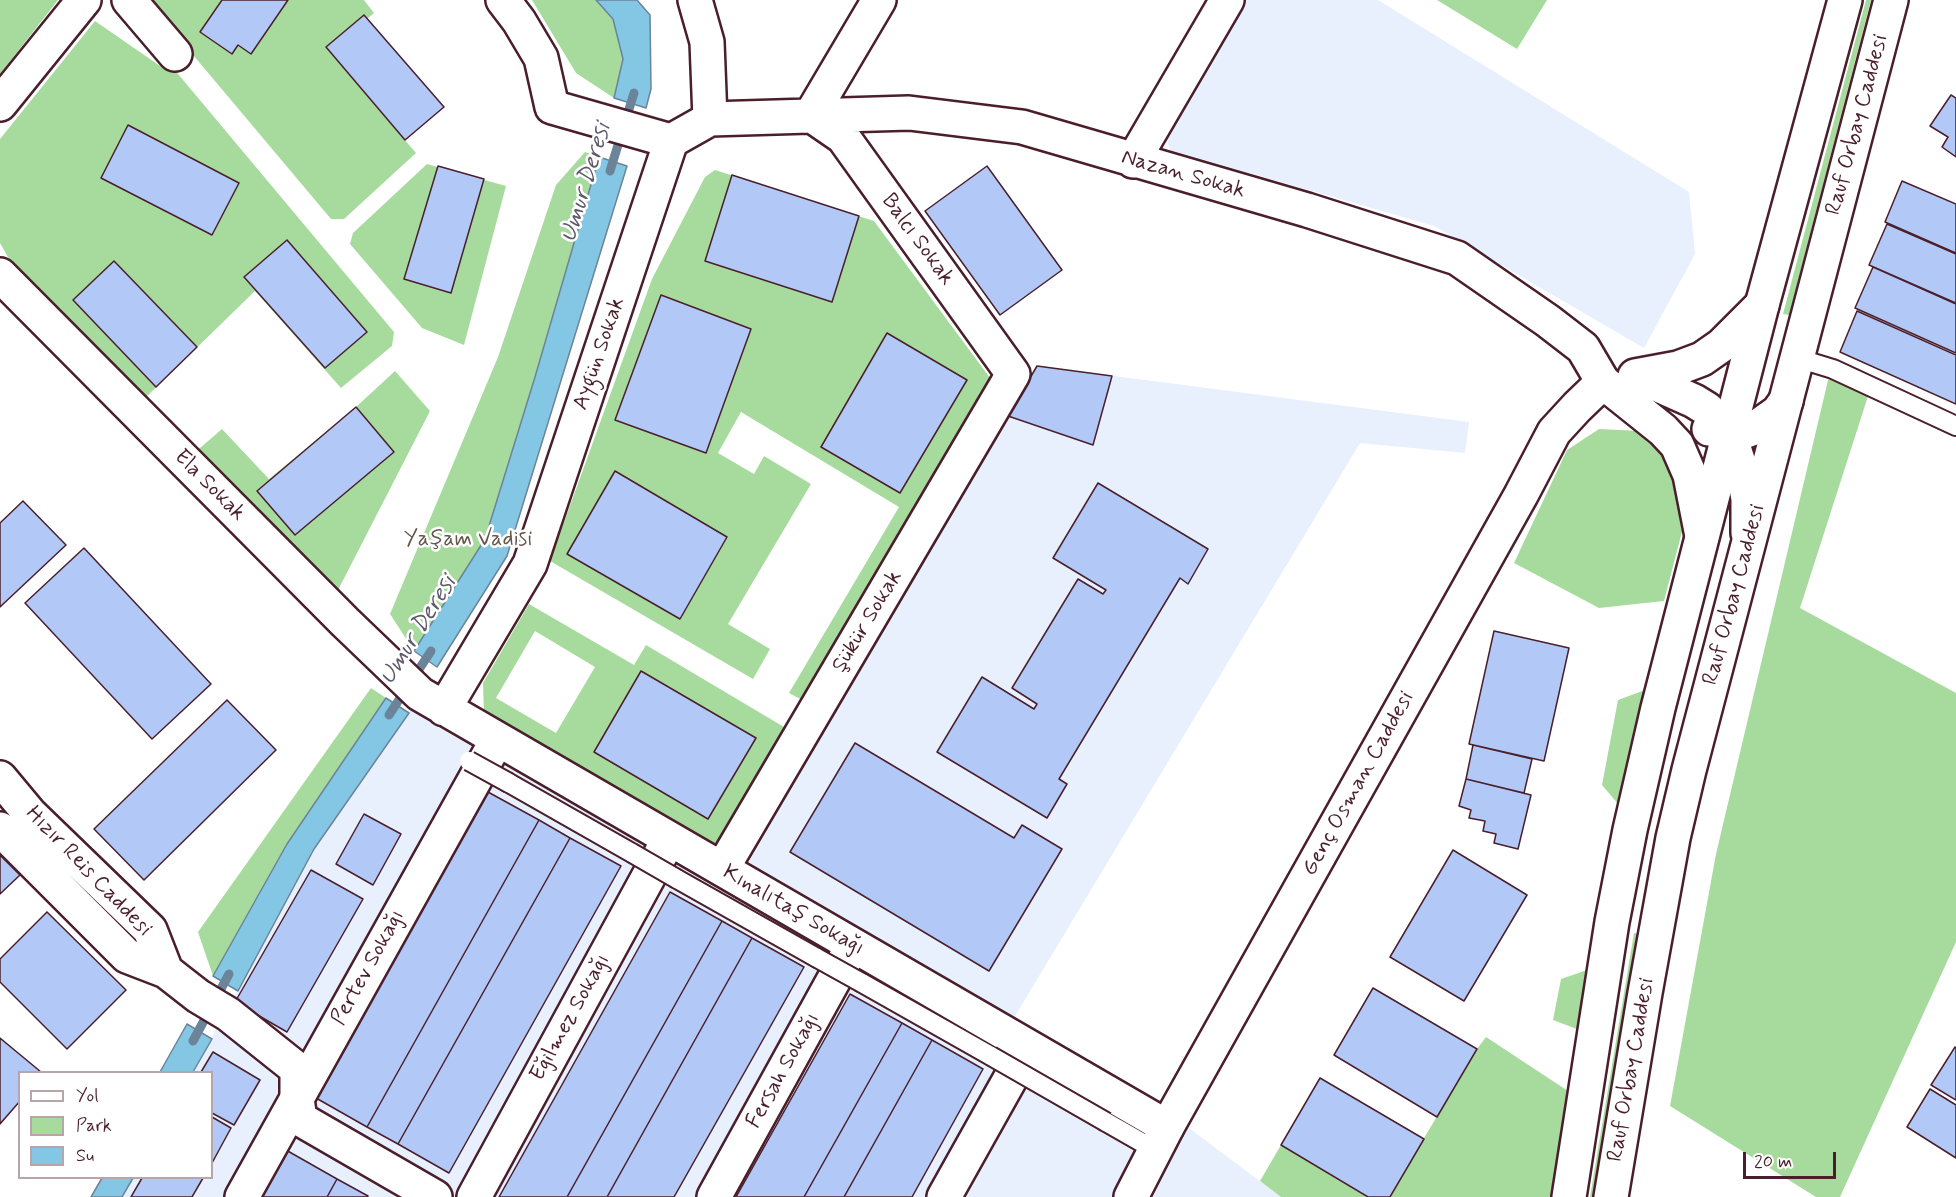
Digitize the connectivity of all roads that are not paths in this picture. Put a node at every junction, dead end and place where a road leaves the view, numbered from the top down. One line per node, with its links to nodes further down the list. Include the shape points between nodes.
1 (84, 0): 10 (street)
2 (129, 0): 9 (street)
3 (502, 0): 13 (street, via 541,58 552,107)
4 (695, 0): 12 (street, via 707,42)
5 (879, 0): 11 (street)
6 (1227, 0): 14 (street)
7 (1891, 0): 17 (street, Rauf Orbay Caddesi)
8 (1840, 4): 16 (street, Rauf Orbay Caddesi)
9 (175, 54)
10 (0, 104)
11 (811, 115): 12 (street, Nazan Sokak); 14 (street, Nazan Sokak, via 909,113 1022,127); 18 (street, Balcı Sokak, via 843,137)
12 (710, 118): 13 (street)
13 (671, 141): 25 (street, Aygün Sokak, via 530,564)
14 (1133, 161): 19 (street, Nazan Sokak, via 1457,258 1583,348)
15 (4, 290): 25 (street, Ela Sokak, via 390,666)
16 (1762, 304): 19 (street, via 1722,345 1702,359); 22 (street, Rauf Orbay Caddesi)
17 (1797, 358): 20 (street, Rauf Orbay Caddesi); 21 (lane, via 1833,369)
18 (1013, 374): 30 (street, Şükür Sokak)
19 (1623, 387): 22 (street, via 1694,401); 23 (street, via 1677,445 1690,475); 36 (street, Genç Osman Caddesi, via 1577,407 1554,432)
20 (1786, 401): 22 (street, via 1757,427); 24 (street, Rauf Orbay Caddesi)
21 (1956, 426)
22 (1729, 432): 23 (street, Rauf Orbay Caddesi); 24 (street, via 1748,499)
23 (1702, 536): 43 (street, Rauf Orbay Caddesi, via 1630,830)
24 (1748, 547): 44 (street, Rauf Orbay Caddesi, via 1673,838)
25 (432, 701): 26 (street, Kınalıtaş Sokağı)
26 (497, 740): 29 (street, Kınalıtaş Sokağı); 31 (street, Pertev Sokağı)
27 (0, 778): 33 (street, Hızır Reis Caddesi, via 30,814 150,930)
28 (0, 829): 33 (street, Hızır Reis Caddesi, via 127,956)
29 (669, 839): 30 (street, Kınalıtaş Sokağı); 39 (street, Eğilmez Sokağı)
30 (722, 869): 32 (street, Kınalıtaş Sokağı)
31 (420, 877): 35 (street, Pertev Sokağı); 36 (lane, bridge, via 417,855 469,761 1106,1122)
32 (853, 945): 34 (street, Kınalıtaş Sokağı); 40 (street, Fersah Sokağı)
33 (166, 971): 35 (street, Hızır Reis Caddesi, via 297,1069)
34 (1028, 1047): 36 (street, Kınalıtaş Sokağı); 41 (street)
35 (297, 1099): 37 (street, Pertev Sokağı); 38 (street, Hızır Reis Caddesi, via 300,1119)
36 (1161, 1138): 42 (street, Genç Osman Caddesi)
37 (242, 1197)
38 (435, 1197)
39 (474, 1197)
40 (714, 1197)
41 (944, 1197)
42 (1131, 1197)
43 (1569, 1197)
44 (1611, 1197)

